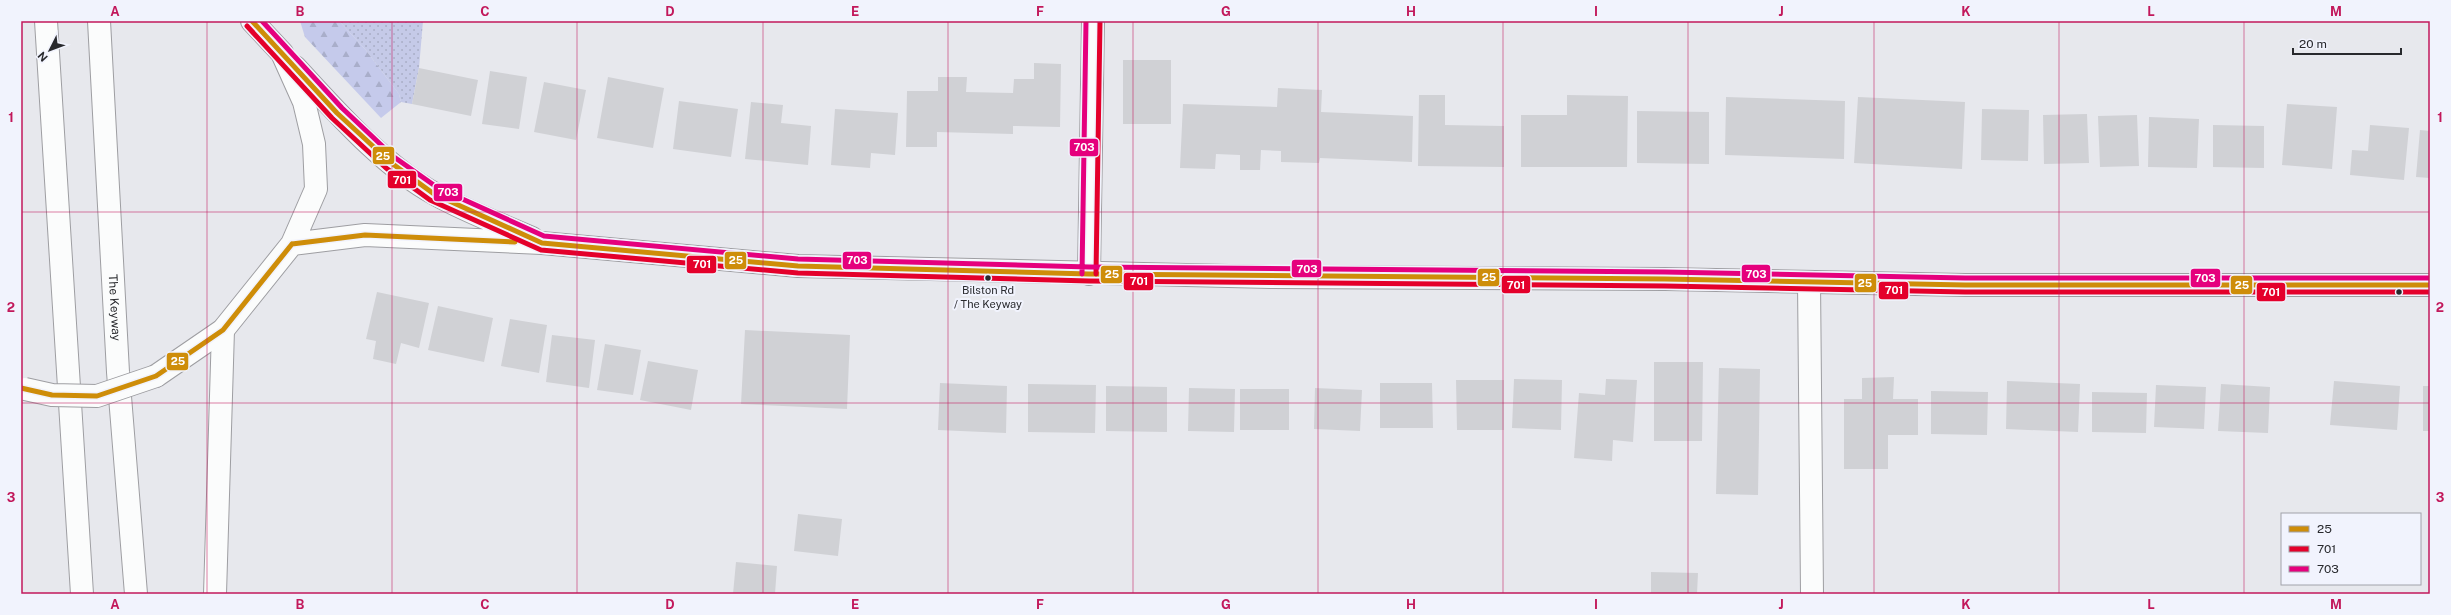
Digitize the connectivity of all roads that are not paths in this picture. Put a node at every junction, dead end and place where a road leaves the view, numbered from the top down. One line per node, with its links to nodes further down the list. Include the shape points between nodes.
1 (46, 21): 13 (main road)
2 (99, 21): 14 (main road, The Keyway, via 118,372)
3 (252, 21): 5 (main road)
4 (1093, 21): 8 (main road)
5 (282, 53): 6 (main road, via 337,113 396,166 434,194); 7 (main road, via 304,102 314,144 316,189)
6 (542, 243): 7 (main road, via 365,234); 8 (main road, via 798,266)
7 (292, 244): 11 (main road)
8 (1089, 274): 9 (main road)
9 (1809, 282): 10 (main road, via 1965,285); 16 (main road)
10 (2430, 285)
11 (223, 330): 12 (main road, bridge, via 156,376 97,396 52,395); 15 (main road)
12 (23, 389)
13 (82, 594)
14 (136, 594)
15 (215, 594)
16 (1812, 594)

